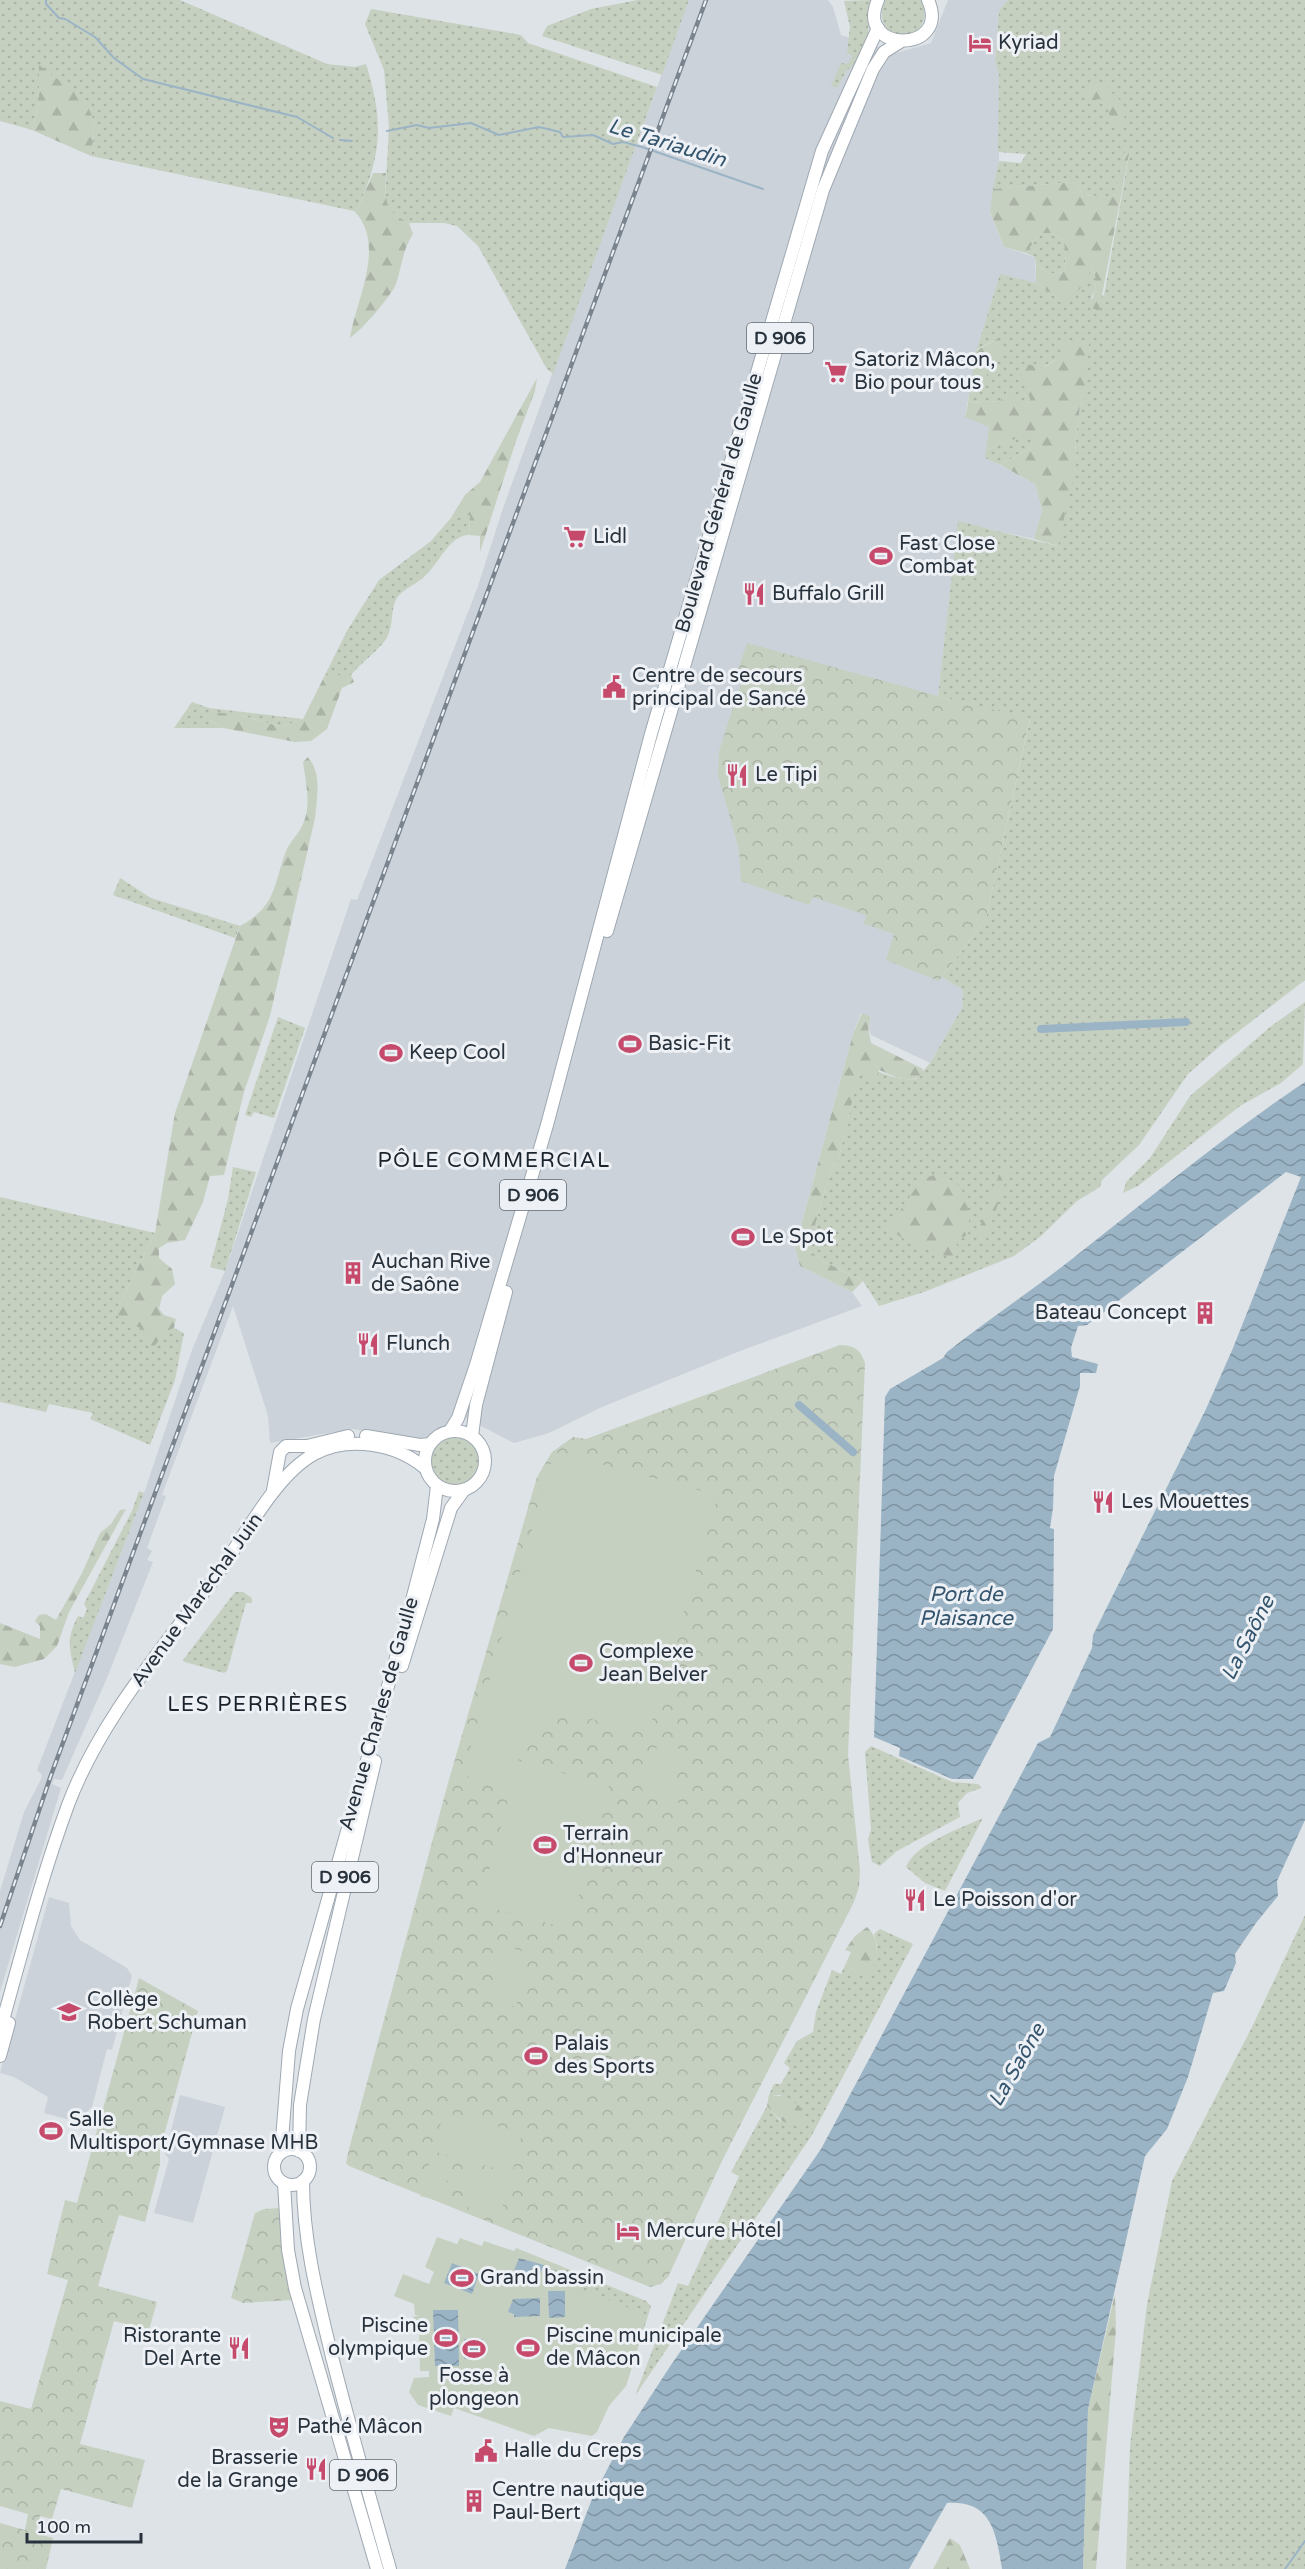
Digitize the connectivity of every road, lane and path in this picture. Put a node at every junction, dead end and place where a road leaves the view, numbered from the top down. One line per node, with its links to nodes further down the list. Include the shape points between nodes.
1 (878, 0): 3 (main road, via 874,15)
2 (928, 0): 4 (main road, Boulevard Général de Gaulle, via 931,14 926,30 914,39)
3 (878, 27): 4 (main road, via 887,37); 5 (main road, Boulevard Général de Gaulle / D 906, via 822,152 651,734)
4 (900, 42): 5 (main road, Boulevard Général de Gaulle / D 906, via 884,52 873,69 823,190)
5 (597, 953): 6 (main road, D 906, via 479,1354); 7 (main road, D 906, via 476,1405)
6 (450, 1431): 7 (main road); 8 (main road)
7 (472, 1436): 14 (main road, via 482,1448 485,1467 477,1481)
8 (430, 1444): 9 (main road, via 353,1436); 12 (main road)
9 (297, 1446): 10 (main road, via 282,1449); 11 (main road, via 303,1454)
10 (279, 1460): 11 (main road, via 288,1468); 15 (main road, Avenue Maréchal Juin)
11 (299, 1465): 12 (main road, Avenue Maréchal Juin, via 339,1446 369,1444 409,1455); 15 (main road, Avenue Maréchal Juin)
12 (425, 1468): 13 (main road)
13 (437, 1486): 14 (main road, via 447,1491); 20 (main road, Avenue Charles de Gaulle / D 906, via 433,1519 410,1608 297,2009)
14 (464, 1490): 19 (main road, Avenue Charles de Gaulle / D 906, via 451,1508 429,1574 350,1857 303,2079)
15 (273, 1491): 16 (main road, Avenue Maréchal Juin)
16 (121, 1708): 17 (main road, Avenue Maréchal Juin, via 100,1739 68,1804); 18 (main road, Avenue Maréchal Juin, via 81,1794 48,1884)
17 (0, 2031)
18 (0, 2056)
19 (299, 2151): 20 (main road); 21 (main road, via 309,2168)
20 (281, 2152): 22 (main road, via 274,2169)
21 (303, 2181): 22 (main road, via 294,2185); 24 (main road, D 906, via 314,2287)
22 (284, 2183): 23 (main road, D 906, via 288,2250 295,2288)
23 (377, 2569)
24 (390, 2569)

